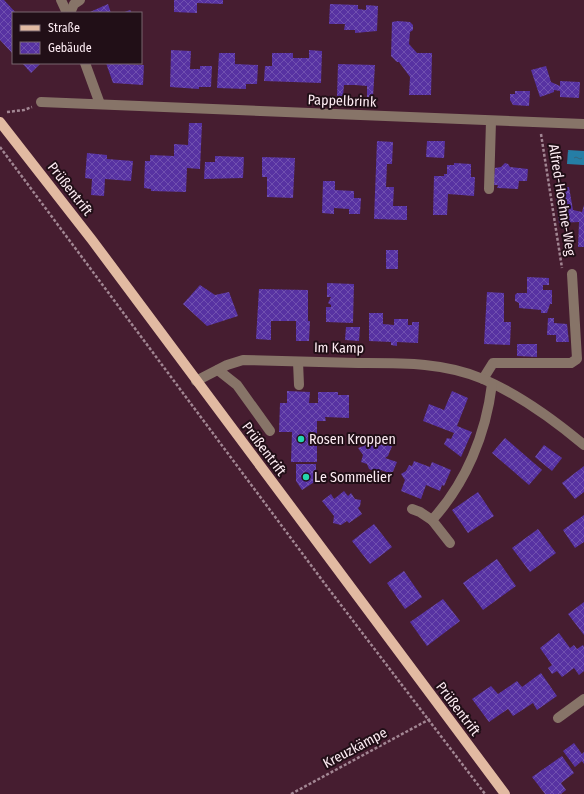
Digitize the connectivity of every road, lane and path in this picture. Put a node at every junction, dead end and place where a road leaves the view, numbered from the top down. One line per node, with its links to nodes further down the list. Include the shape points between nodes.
1 (61, 0): 3 (street)
2 (80, 0): 4 (street, via 74,4)
3 (66, 12)
4 (70, 12)
5 (85, 64): 7 (street)
6 (41, 102): 7 (street, Pappelbrink); 8 (path, via 24,110)
7 (100, 104): 9 (street, Pappelbrink)
8 (0, 113)
9 (491, 120): 11 (street, Pappelbrink); 14 (street)
10 (0, 122): 18 (main road, Prüßentrift, via 92,240)
11 (539, 122): 12 (street, Pappelbrink); 15 (path, Alfred-Hoehne-Weg, via 562,269)
12 (584, 124)
13 (0, 147): 28 (path)
14 (489, 189)
15 (572, 274): 19 (street, via 577,359 571,363 493,363)
16 (298, 362): 17 (street, Im Kamp, via 243,360); 19 (street, Im Kamp, via 421,364 454,370); 20 (street)
17 (218, 370): 18 (street, Im Kamp); 21 (street, via 237,384)
18 (196, 381): 31 (main road, Prüßentrift)
19 (488, 381): 22 (street, Im Kamp, via 554,419); 24 (street, via 490,405 476,448 466,471 445,506)
20 (299, 385)
21 (270, 432)
22 (584, 445)
23 (412, 509): 24 (street)
24 (432, 520): 25 (street)
25 (450, 543)
26 (584, 699): 27 (street)
27 (558, 718)
28 (429, 720): 29 (path, Kreuzkämpe); 30 (path)
29 (291, 794)
30 (484, 794)
31 (505, 794)

